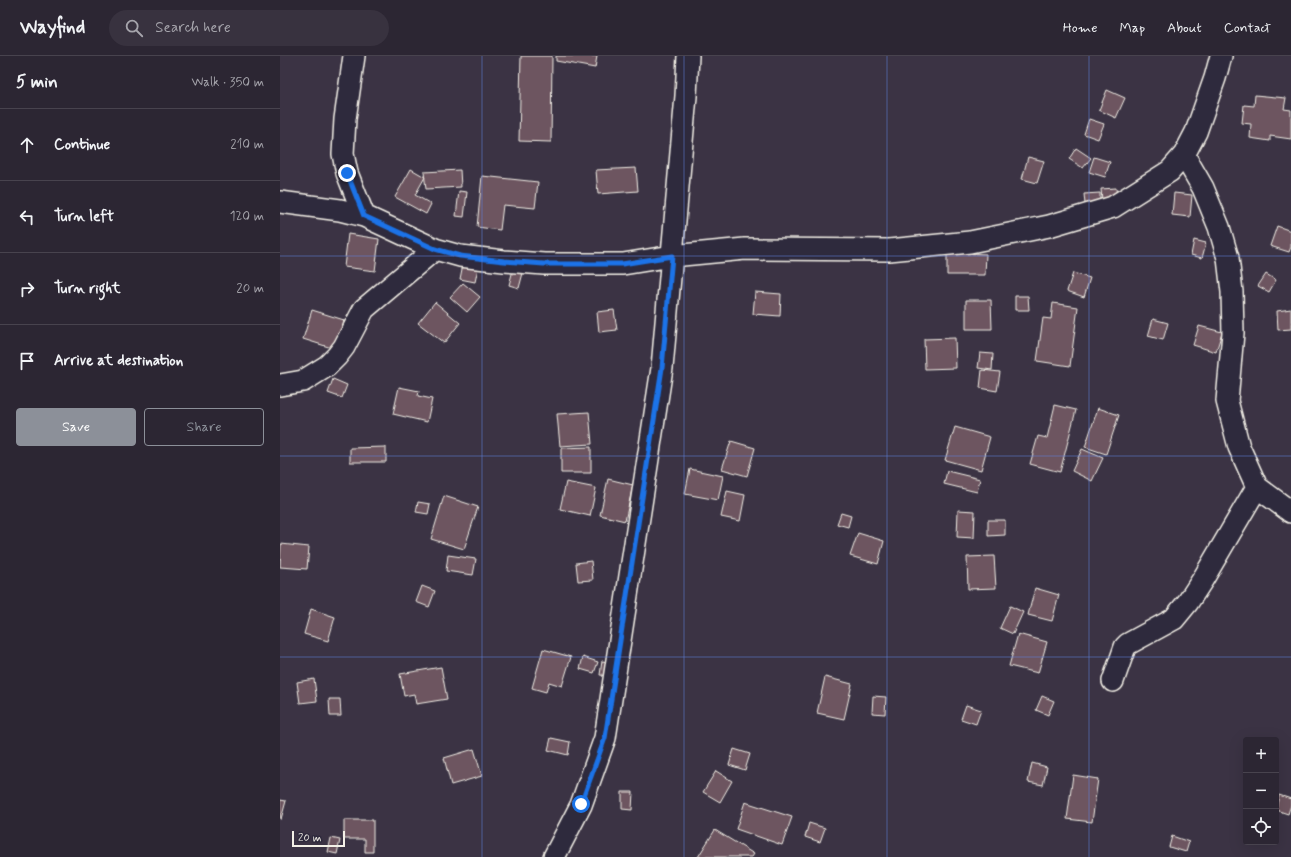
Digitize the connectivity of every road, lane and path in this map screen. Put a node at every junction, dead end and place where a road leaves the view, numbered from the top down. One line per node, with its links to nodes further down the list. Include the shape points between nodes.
1 (354, 56): 6 (street, via 343,154 347,173)
2 (688, 56): 8 (street)
3 (1221, 56): 4 (street, via 1196,132)
4 (1184, 155): 8 (street, via 1170,171 1113,207 1050,226 970,242 889,250 744,249); 10 (street, via 1203,188 1228,258 1233,333 1227,401 1239,447)
5 (280, 202): 6 (street)
6 (364, 216): 7 (street)
7 (435, 249): 8 (street, via 460,256 544,264 622,264); 9 (street, via 364,309 344,347 327,366 304,381)
8 (672, 256): 13 (street, via 662,368 605,738 581,804)
9 (280, 385)
10 (1257, 487): 11 (street); 12 (street, via 1188,602 1174,619 1125,647)
11 (1291, 512)
12 (1113, 681)
13 (554, 857)

